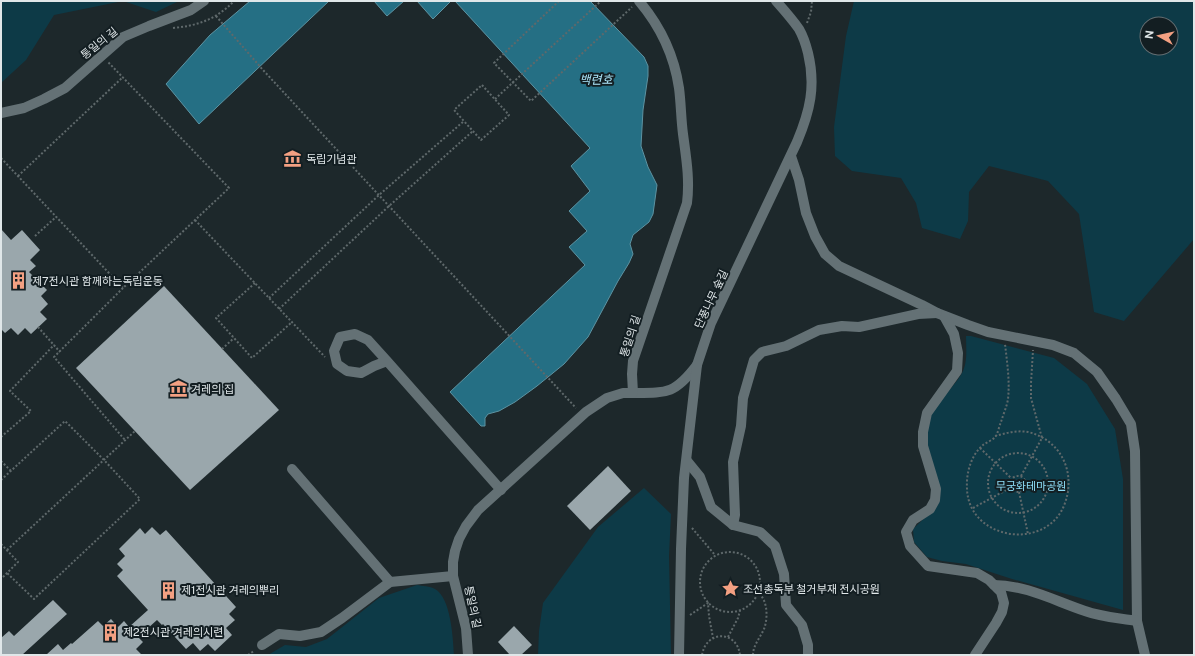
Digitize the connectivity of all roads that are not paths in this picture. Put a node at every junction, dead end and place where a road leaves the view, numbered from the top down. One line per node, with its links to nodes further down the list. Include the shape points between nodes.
1 (204, 1): 4 (street, 통일의 길, via 191,10 123,37 64,88 24,108)
2 (639, 1): 9 (street, 통일의 길, via 662,34 673,59 679,88 689,188 688,203 633,361)
3 (776, 1): 5 (street, 단풍나무 숲길, via 800,31 811,68 812,88 808,113)
4 (1, 113)
5 (791, 156): 6 (street, via 806,213 825,254 839,266); 8 (street, 단풍나무 숲길, via 711,323)
6 (940, 315): 13 (street, via 918,314 860,328 842,326 819,330 786,346 762,352 754,360 743,398 741,426 733,462); 16 (street, via 954,334 958,353 956,371 927,413 923,432 923,446 936,489 935,500 930,509 913,520 906,532 910,546 928,566 977,573); 17 (street, via 988,332 1053,344 1074,353 1097,372 1116,399 1131,424 1135,451)
7 (387, 361): 7 (street, via 368,340 355,334 340,337 334,351 337,364 347,371 361,373); 12 (street)
8 (697, 365): 9 (street, via 689,376 671,390 660,393); 10 (street, 단풍나무 숲길)
9 (633, 393): 12 (street, 통일의 길, via 607,398 583,416)
10 (687, 461): 13 (street, via 700,477 711,507); 20 (street, 단풍나무 숲길, via 682,517)
11 (292, 469): 15 (street)
12 (501, 490): 14 (street, 통일의 길, via 478,510 458,539)
13 (733, 525): 21 (street, via 760,532 776,546 784,574 786,605 802,625)
14 (453, 576): 15 (street); 19 (street, 통일의 길, via 466,628)
15 (390, 582): 18 (street, via 321,632 300,636 279,634)
16 (994, 585): 17 (street, via 1007,585 1043,595 1086,612); 22 (street, via 1001,592 1004,603 1002,612)
17 (1137, 621): 23 (street)
18 (262, 645)
19 (468, 655)
20 (679, 655)
21 (808, 655)
22 (975, 655)
23 (1146, 655)

